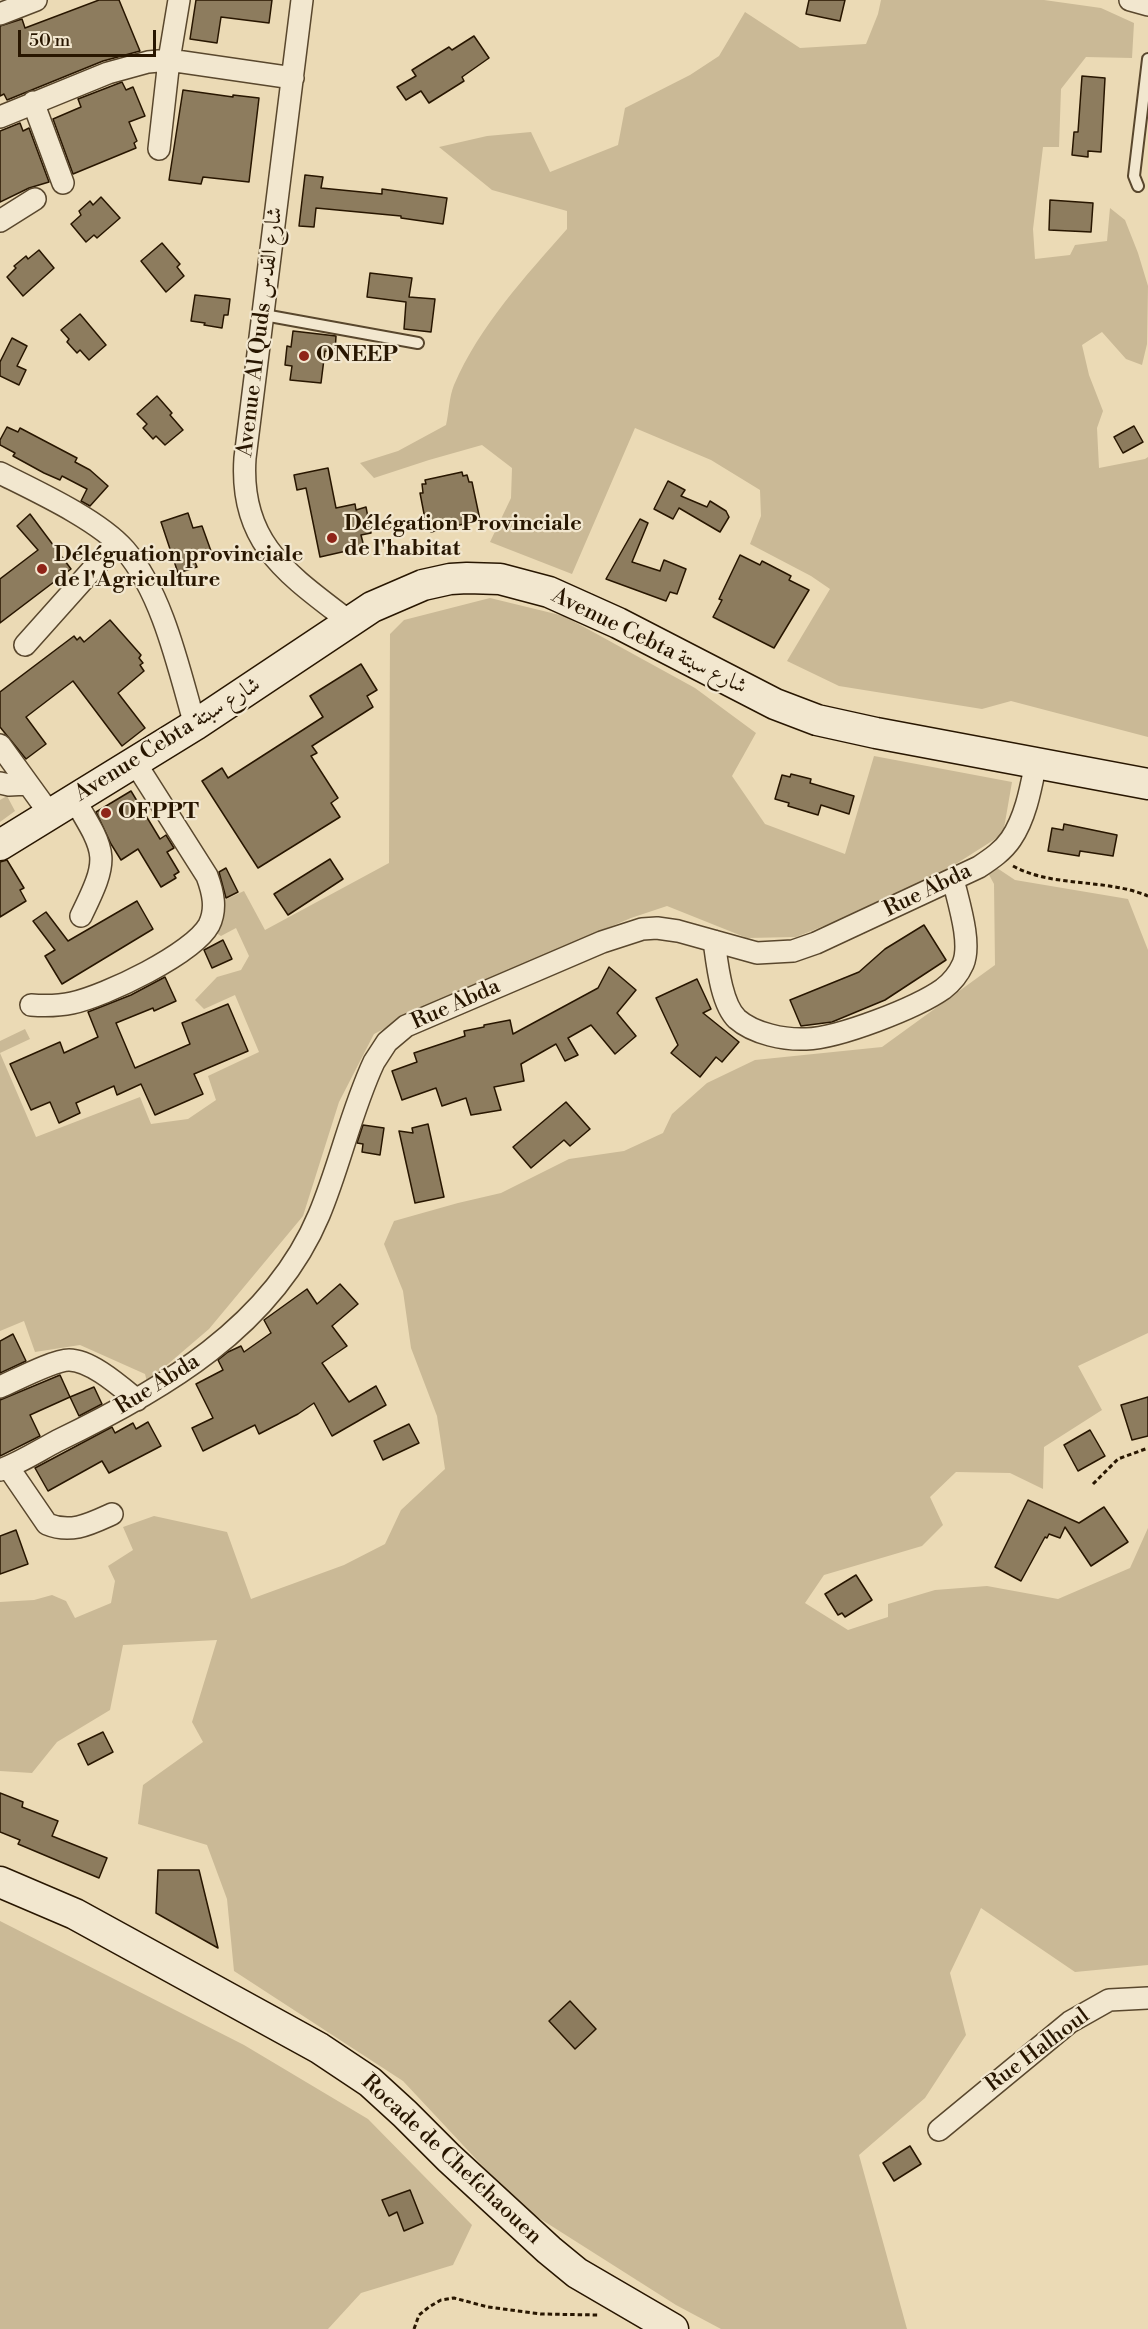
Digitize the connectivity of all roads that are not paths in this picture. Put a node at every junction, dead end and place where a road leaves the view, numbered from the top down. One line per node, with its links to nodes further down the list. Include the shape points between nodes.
1 (36, 0): 6 (street)
2 (179, 0): 8 (street)
3 (302, 0): 9 (street, Avenue Al Quds شارع القدس)
4 (1130, 0): 5 (street)
5 (1148, 5)
6 (0, 14)
7 (1148, 59): 14 (lane, via 1134,176)
8 (169, 60): 9 (street); 10 (street, via 128,66); 12 (street)
9 (293, 78): 17 (street, Avenue Al Quds شارع القدس)
10 (33, 102): 11 (street); 13 (street)
11 (0, 117)
12 (159, 149)
13 (63, 183)
14 (1138, 186)
15 (34, 200): 16 (street)
16 (0, 221)
17 (264, 315): 18 (lane); 21 (street, Avenue Al Quds شارع القدس, via 245,458 247,506 256,531 275,558)
18 (418, 343)
19 (0, 473): 20 (street, via 79,515)
20 (117, 542): 22 (street); 23 (street, via 139,570 154,600 169,636)
21 (350, 622): 23 (street, Avenue Cebta شارع سبتة); 26 (street, Avenue Cebta شارع سبتة, via 382,602 423,585 450,579 500,579 549,592 775,704 817,720)
22 (25, 645)
23 (195, 725): 25 (street, Avenue Cebta شارع سبتة)
24 (0, 745): 28 (street)
25 (134, 761): 30 (street, Avenue Cebta شارع سبتة); 35 (street, via 207,876 214,901 208,926 176,957 94,996 66,1004)
26 (1036, 762): 29 (street, Avenue Cebta شارع سبتة); 32 (street, Rue Abda, via 1030,793 1011,839 996,856)
27 (0, 783): 28 (street)
28 (28, 784): 30 (street)
29 (1148, 784)
30 (62, 806): 31 (street, Avenue Cebta شارع سبتة); 33 (street, via 99,846 102,862)
31 (0, 845)
32 (953, 879): 34 (street, Rue Abda, via 793,951 756,953); 34 (street, via 966,946 963,964 954,979 923,999 846,1031 808,1039 790,1038 740,1021 726,997)
33 (81, 916)
34 (714, 941): 37 (street, Rue Abda, via 684,932 642,928 421,1018 393,1035 369,1074 319,1216 289,1271 217,1347)
35 (31, 1005)
36 (0, 1387): 37 (street, via 72,1360 113,1380)
37 (137, 1400): 38 (street, Rue Abda)
38 (4, 1469): 39 (street, via 47,1524 56,1528 77,1528)
39 (112, 1514)
40 (0, 1882): 43 (street, Rocade de Chefchaouen, via 75,1914 320,2048 370,2082 577,2273)
41 (1148, 1998): 42 (street, Rue Halhoul, via 1109,2000 1070,2022)
42 (939, 2130)
43 (673, 2329)

